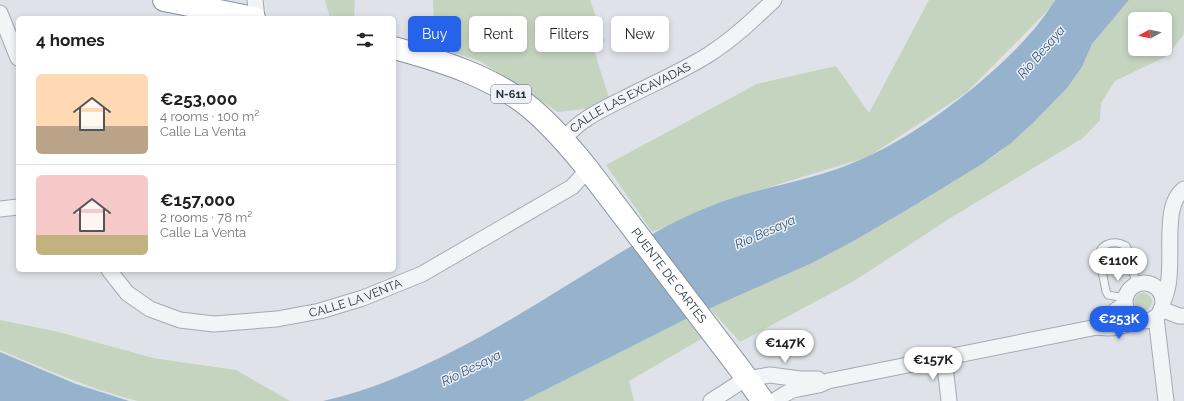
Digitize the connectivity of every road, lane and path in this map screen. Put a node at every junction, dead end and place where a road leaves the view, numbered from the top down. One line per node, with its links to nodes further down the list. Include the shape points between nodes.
1 (164, 0): 5 (highway)
2 (255, 0): 6 (street)
3 (774, 0): 9 (street, CALLE LAS EXCAVADAS, via 750,24 708,55 602,109 582,122)
4 (0, 12): 8 (street)
5 (244, 16)
6 (257, 16)
7 (396, 49): 9 (highway, N-611, via 443,62 503,89 532,109)
8 (16, 53)
9 (564, 139): 10 (highway, N-611)
10 (592, 176): 14 (street, CALLE LA VENTA, via 583,175 568,190 422,274 363,298 320,311 277,319 214,324 180,320 150,309 128,293); 24 (highway, PUENTE DE CARTES / N-611)
11 (1184, 189): 15 (street, via 1176,197 1172,211)
12 (16, 207): 13 (street)
13 (0, 209)
14 (111, 272)
15 (1170, 272): 17 (street); 19 (street, via 1167,294)
16 (1136, 285): 17 (street, via 1145,283); 18 (street, via 1128,292); 18 (lane, via 1126,246 1117,242 1105,245 1098,256 1106,291 1108,295)
17 (1154, 286): 19 (street, via 1159,291)
18 (1125, 301): 21 (street, via 1130,316); 22 (street)
19 (1160, 309): 20 (street); 21 (street, via 1145,321); 30 (street, via 1160,349)
20 (1184, 316)
21 (1138, 320): 22 (street, via 1107,329)
22 (1097, 327): 23 (street)
23 (944, 358): 25 (street); 29 (street)
24 (745, 377): 25 (street, via 770,375); 26 (street); 27 (highway, N-611)
25 (828, 381): 28 (street, via 819,386 792,390)
26 (711, 401)
27 (763, 401)
28 (774, 401)
29 (949, 401)
30 (1166, 401)

